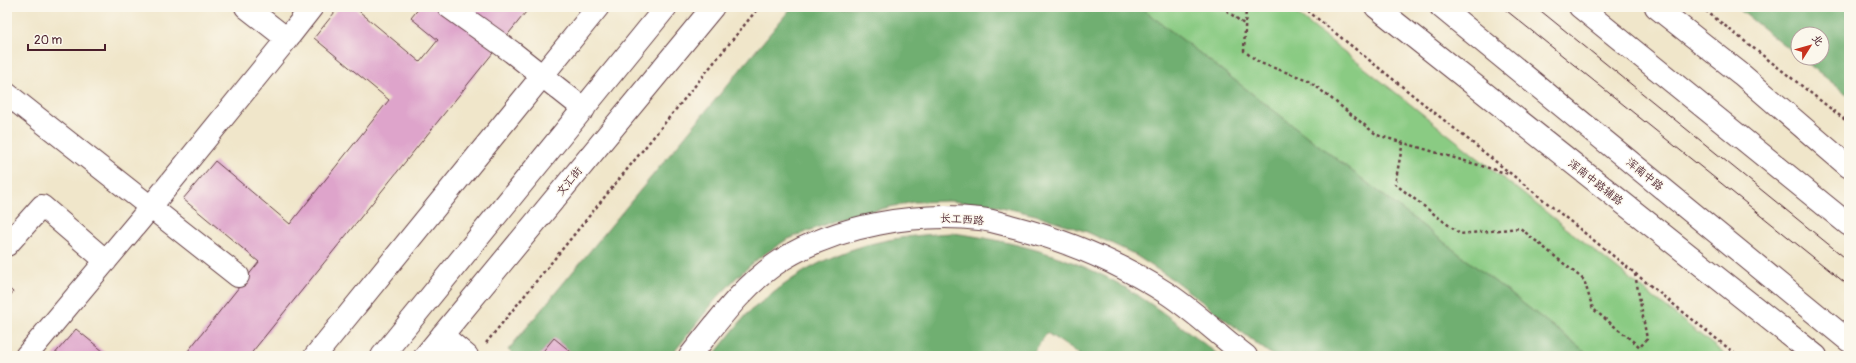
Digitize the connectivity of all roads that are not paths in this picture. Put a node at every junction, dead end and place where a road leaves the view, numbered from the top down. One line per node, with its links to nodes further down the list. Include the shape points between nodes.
1 (246, 7): 11 (main road)
2 (312, 7): 11 (main road)
3 (449, 7): 12 (main road)
4 (598, 7): 12 (main road)
5 (666, 7): 14 (main road)
6 (713, 7): 21 (main road, 文汇街)
7 (1376, 7): 30 (main road, 浑南中路辅路)
8 (1441, 7): 22 (main road, 浑南中路)
9 (1580, 7): 17 (main road)
10 (1656, 7): 15 (main road, via 1741,74)
11 (287, 39): 16 (main road)
12 (542, 76): 14 (main road); 24 (main road)
13 (7, 94): 16 (main road)
14 (584, 109): 25 (main road)
15 (1849, 167)
16 (151, 208): 19 (main road); 20 (main road)
17 (1849, 224)
18 (7, 245): 19 (main road, via 42,206)
19 (106, 261): 23 (main road)
20 (238, 276)
21 (442, 335): 26 (main road, 文汇街); 27 (main road)
22 (1849, 341)
23 (26, 356)
24 (315, 356)
25 (382, 356)
26 (425, 356)
27 (467, 356)
28 (690, 356): 29 (main road, 长工西路, via 734,300 784,259 828,237 877,224 927,217 980,219 1034,232 1082,249 1168,294)
29 (1246, 356)
30 (1816, 356)

